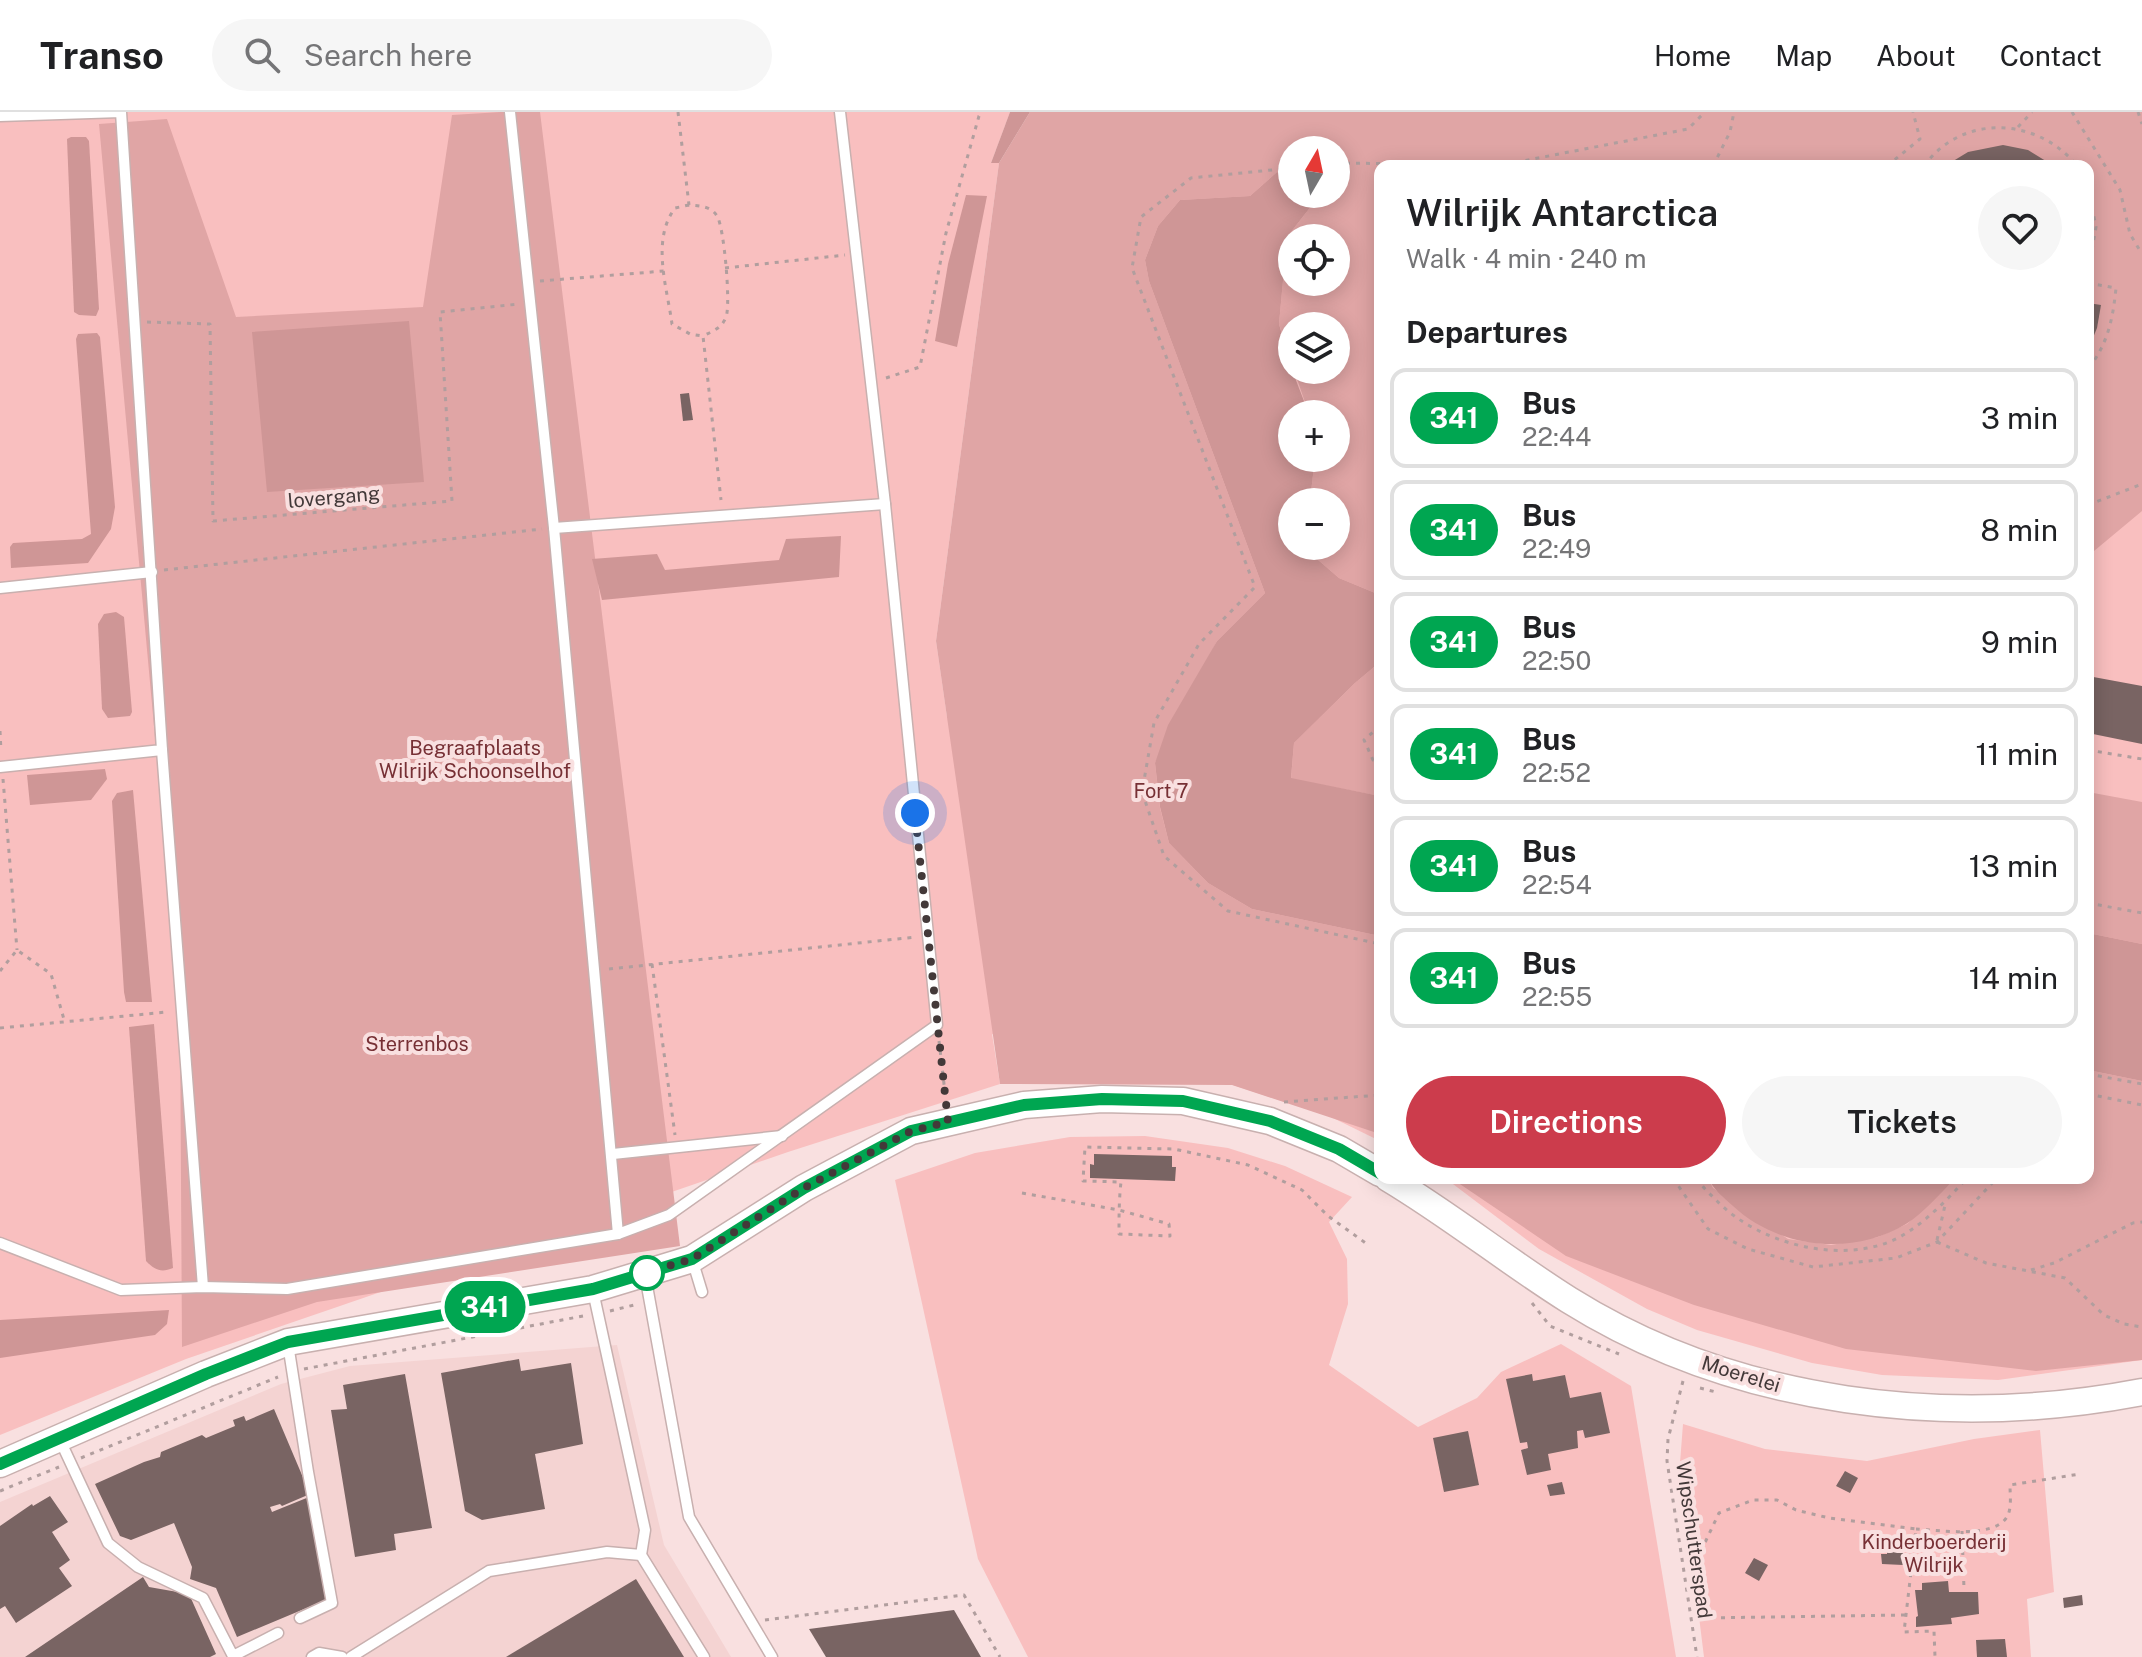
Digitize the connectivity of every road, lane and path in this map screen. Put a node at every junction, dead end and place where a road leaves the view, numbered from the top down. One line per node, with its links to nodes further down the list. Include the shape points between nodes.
1 (123, 112): 12 (lane); 33 (lane)
2 (510, 112): 30 (lane)
3 (678, 112): 23 (path)
4 (840, 112): 26 (lane)
5 (982, 112): 36 (path, via 946,233 920,367)
6 (1705, 112): 15 (path, via 1688,129)
7 (1734, 112): 16 (path)
8 (1913, 112): 17 (path, via 1920,139)
9 (2032, 112): 14 (path)
10 (2072, 112): 27 (path, via 2120,190 2130,234)
11 (2138, 112): 13 (path)
12 (0, 116)
13 (2142, 124)
14 (2017, 128): 18 (path, via 1968,132); 19 (path, via 2039,135)
15 (1528, 160)
16 (1716, 160)
17 (1894, 160)
18 (1928, 160)
19 (2071, 160)
20 (1350, 163): 21 (path)
21 (1374, 163)
22 (1278, 169): 54 (path, via 1191,178 1141,217 1132,268 1255,587 1199,644 1154,723 1142,792 1164,856 1228,911)
23 (689, 205): 28 (path, via 705,206 720,219); 29 (path, via 675,208 665,221)
24 (2094, 217): 25 (path)
25 (2094, 238)
26 (856, 253): 28 (path); 36 (lane)
27 (2142, 254)
28 (725, 268): 34 (path, via 727,315 720,328)
29 (664, 271): 30 (path); 34 (path, via 672,324)
30 (528, 282): 32 (lane)
31 (2094, 284): 35 (path, via 2116,288 2113,320)
32 (530, 303): 33 (path, lovergang, via 440,312 452,501 213,521 210,324); 41 (lane)
33 (135, 322): 42 (lane)
34 (703, 336): 40 (path)
35 (2094, 359)
36 (871, 382): 39 (lane)
37 (2142, 484): 38 (path)
38 (2094, 503)
39 (885, 504): 40 (lane); 53 (lane)
40 (723, 516): 41 (lane)
41 (554, 528): 42 (path); 57 (lane)
42 (152, 572): 43 (lane); 46 (lane)
43 (0, 588)
44 (0, 731): 50 (path)
45 (1374, 731): 49 (path, via 1364,740)
46 (162, 750): 50 (lane); 59 (lane)
47 (2094, 751): 48 (path)
48 (2142, 759)
49 (1374, 760)
50 (1, 767): 55 (path)
51 (2094, 904): 52 (path)
52 (2142, 913)
53 (928, 936): 56 (path); 62 (lane)
54 (1374, 943)
55 (17, 950): 58 (path); 61 (path, via 51,974)
56 (652, 964): 57 (path); 72 (path)
57 (594, 970): 73 (lane)
58 (0, 971)
59 (180, 1011): 61 (path); 91 (lane)
60 (0, 1020): 63 (path)
61 (65, 1023): 63 (path)
62 (937, 1025): 70 (path); 71 (lane)
63 (0, 1028)
64 (2094, 1075): 65 (path)
65 (2142, 1084)
66 (2094, 1095): 69 (path)
67 (1374, 1096): 68 (path)
68 (1316, 1101)
69 (2142, 1105)
70 (948, 1122): 74 (street, via 1024,1105 1102,1099 1183,1101 1270,1121); 88 (street, via 911,1131 804,1188)
71 (783, 1136): 72 (lane); 84 (lane, via 669,1215)
72 (676, 1147): 73 (lane)
73 (613, 1154): 84 (lane)
74 (1374, 1169)
75 (1397, 1184): 99 (street, Moerelei, via 1570,1301 1657,1347 1758,1383 1866,1403 1988,1409 2097,1401)
76 (1677, 1184): 85 (path, via 1708,1229 1748,1249 1813,1267 1896,1258)
77 (1702, 1184): 81 (path, via 1732,1217 1765,1235 1810,1248 1863,1249 1896,1239)
78 (1962, 1184): 81 (path)
79 (1991, 1184): 85 (path)
80 (1022, 1193): 82 (path)
81 (1946, 1201): 85 (path)
82 (1119, 1210): 82 (path, via 1119,1234 1170,1236 1169,1224); 87 (path, via 1121,1182 1083,1181 1085,1147 1174,1149 1248,1165 1302,1190)
83 (2142, 1222): 89 (path)
84 (618, 1234): 91 (lane, via 287,1289)
85 (1937, 1242): 89 (path, via 1986,1263)
86 (0, 1243): 91 (lane, via 121,1290)
87 (1367, 1244)
88 (692, 1259): 90 (street); 92 (lane)
89 (2028, 1271): 95 (path, via 2065,1278 2104,1315)
90 (647, 1285): 93 (street); 93 (path, via 640,1303); 112 (lane, via 689,1517)
91 (203, 1287)
92 (702, 1292)
93 (595, 1301): 96 (street); 98 (path); 108 (lane, via 645,1530)
94 (1532, 1303): 97 (path, via 1550,1326)
95 (2142, 1327)
96 (288, 1342): 98 (lane); 101 (street)
97 (1630, 1359)
98 (292, 1372): 102 (path); 111 (lane, via 332,1603)
99 (2142, 1392)
100 (1719, 1393): 120 (path, Wipschutterspad, via 1684,1381 1668,1439)
101 (59, 1438): 102 (lane); 103 (street)
102 (70, 1462): 105 (path); 113 (lane, via 108,1543 138,1567 203,1598 233,1656)
103 (0, 1464)
104 (2080, 1474): 107 (path, via 2010,1485 2007,1518 1989,1530)
105 (0, 1491)
106 (1916, 1529): 107 (path); 110 (path); 110 (path, via 1829,1518 1777,1500 1753,1500 1719,1513 1701,1551 1702,1618)
107 (1962, 1531): 109 (path)
108 (641, 1555): 116 (lane, via 607,1552 489,1571); 117 (lane)
109 (1964, 1589)
110 (1905, 1615): 121 (path, via 1904,1632 1934,1631)
111 (300, 1618)
112 (751, 1622): 118 (lane); 119 (path, via 964,1595)
113 (278, 1633)
114 (312, 1657): 115 (lane)
115 (342, 1657)
116 (351, 1657)
117 (704, 1657)
118 (772, 1657)
119 (1000, 1657)
120 (1697, 1657)
121 (1935, 1657)

